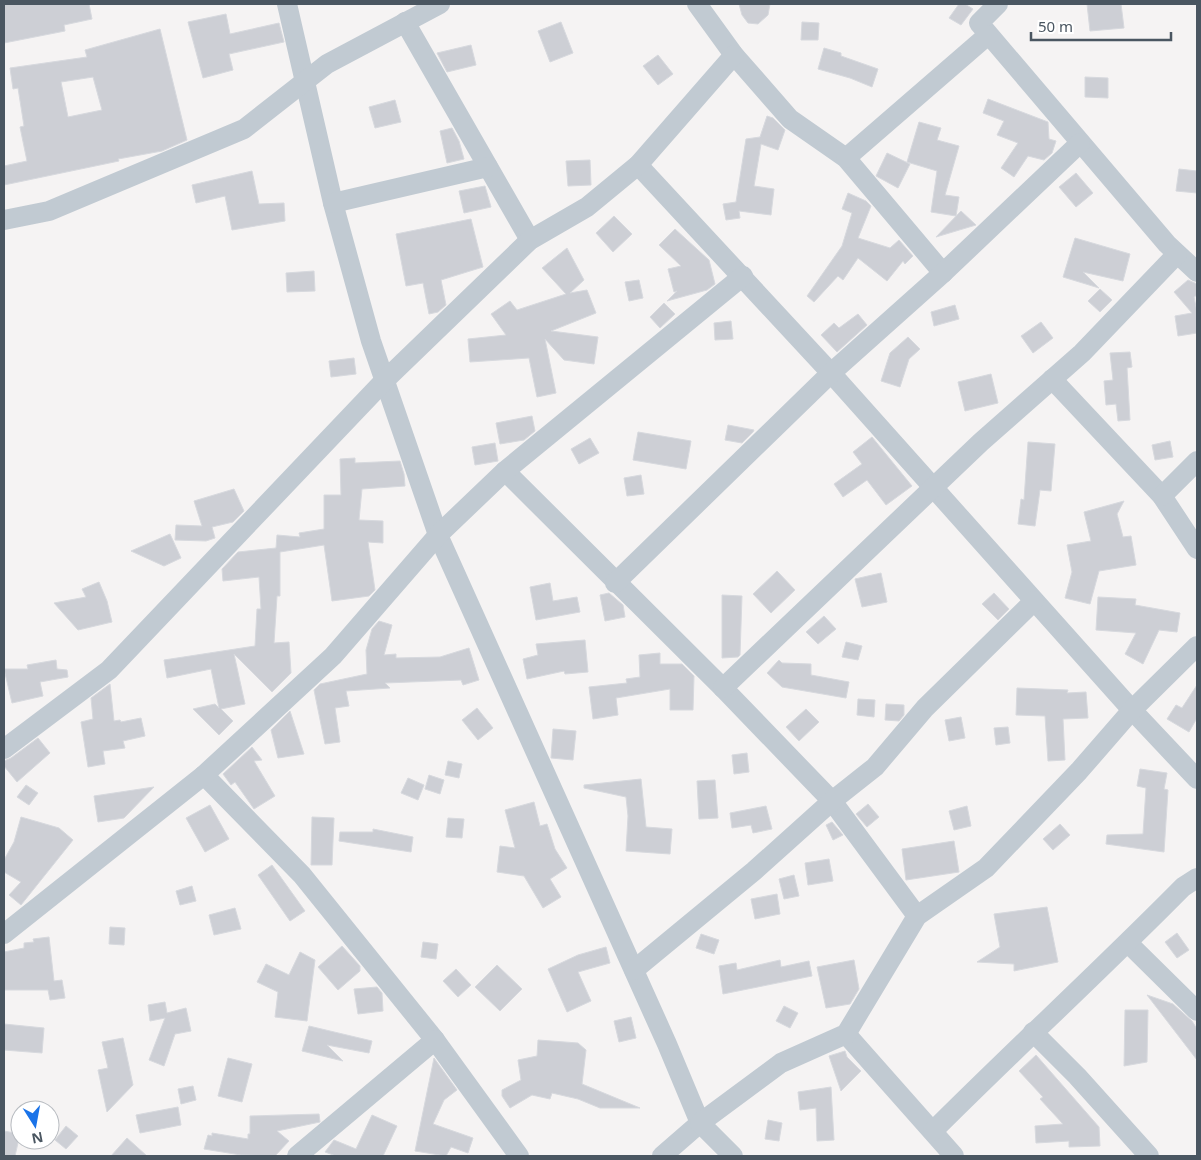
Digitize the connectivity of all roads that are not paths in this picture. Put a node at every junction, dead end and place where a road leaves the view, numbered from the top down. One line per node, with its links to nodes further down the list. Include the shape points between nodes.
1 (288, 4): 8 (street)
2 (440, 4): 5 (street)
3 (696, 4): 7 (street)
4 (998, 4): 6 (street, via 979,23)
5 (405, 22): 8 (street, via 327,64); 12 (street)
6 (988, 35): 9 (street); 10 (street)
7 (734, 55): 10 (street, via 790,119); 11 (street)
8 (304, 82): 13 (street); 14 (street, via 244,129 49,211)
9 (1080, 144): 16 (street); 18 (street)
10 (846, 158): 18 (street)
11 (638, 165): 15 (street, via 587,207); 19 (street)
12 (488, 167): 13 (street); 15 (street)
13 (332, 203): 22 (street)
14 (4, 220)
15 (530, 240): 22 (street)
16 (1177, 254): 17 (street); 21 (street, via 1082,353)
17 (1197, 272)
18 (943, 273): 20 (street)
19 (743, 276): 20 (street); 24 (street)
20 (831, 373): 25 (street); 29 (street)
21 (1052, 379): 25 (street); 26 (street)
22 (384, 381): 27 (street); 34 (street, via 108,670)
23 (1197, 461): 26 (street)
24 (505, 470): 27 (street); 29 (street)
25 (933, 486): 30 (street); 32 (street)
26 (1162, 496): 28 (street)
27 (438, 535): 35 (street, via 333,656); 42 (street)
28 (1197, 549)
29 (615, 583): 32 (street)
30 (1034, 601): 33 (street); 37 (street, via 925,708 875,766)
31 (1197, 646): 33 (street)
32 (723, 688): 37 (street)
33 (1132, 710): 36 (street); 39 (street, via 986,868)
34 (4, 749)
35 (204, 775): 40 (street); 46 (street, via 302,875)
36 (1197, 779)
37 (832, 801): 39 (street); 42 (street, via 754,871)
38 (1197, 878): 41 (street, via 1183,887)
39 (917, 916): 45 (street)
40 (4, 934)
41 (1128, 943): 43 (street); 44 (street)
42 (634, 970): 47 (street)
43 (1197, 1011)
44 (1033, 1032): 48 (street); 54 (street)
45 (846, 1034): 47 (street, via 781,1063); 48 (street)
46 (435, 1040): 49 (street); 50 (street)
47 (700, 1123): 51 (street); 52 (street)
48 (932, 1131): 53 (street)
49 (297, 1156)
50 (519, 1156)
51 (662, 1156)
52 (734, 1156)
53 (954, 1156)
54 (1149, 1156)

